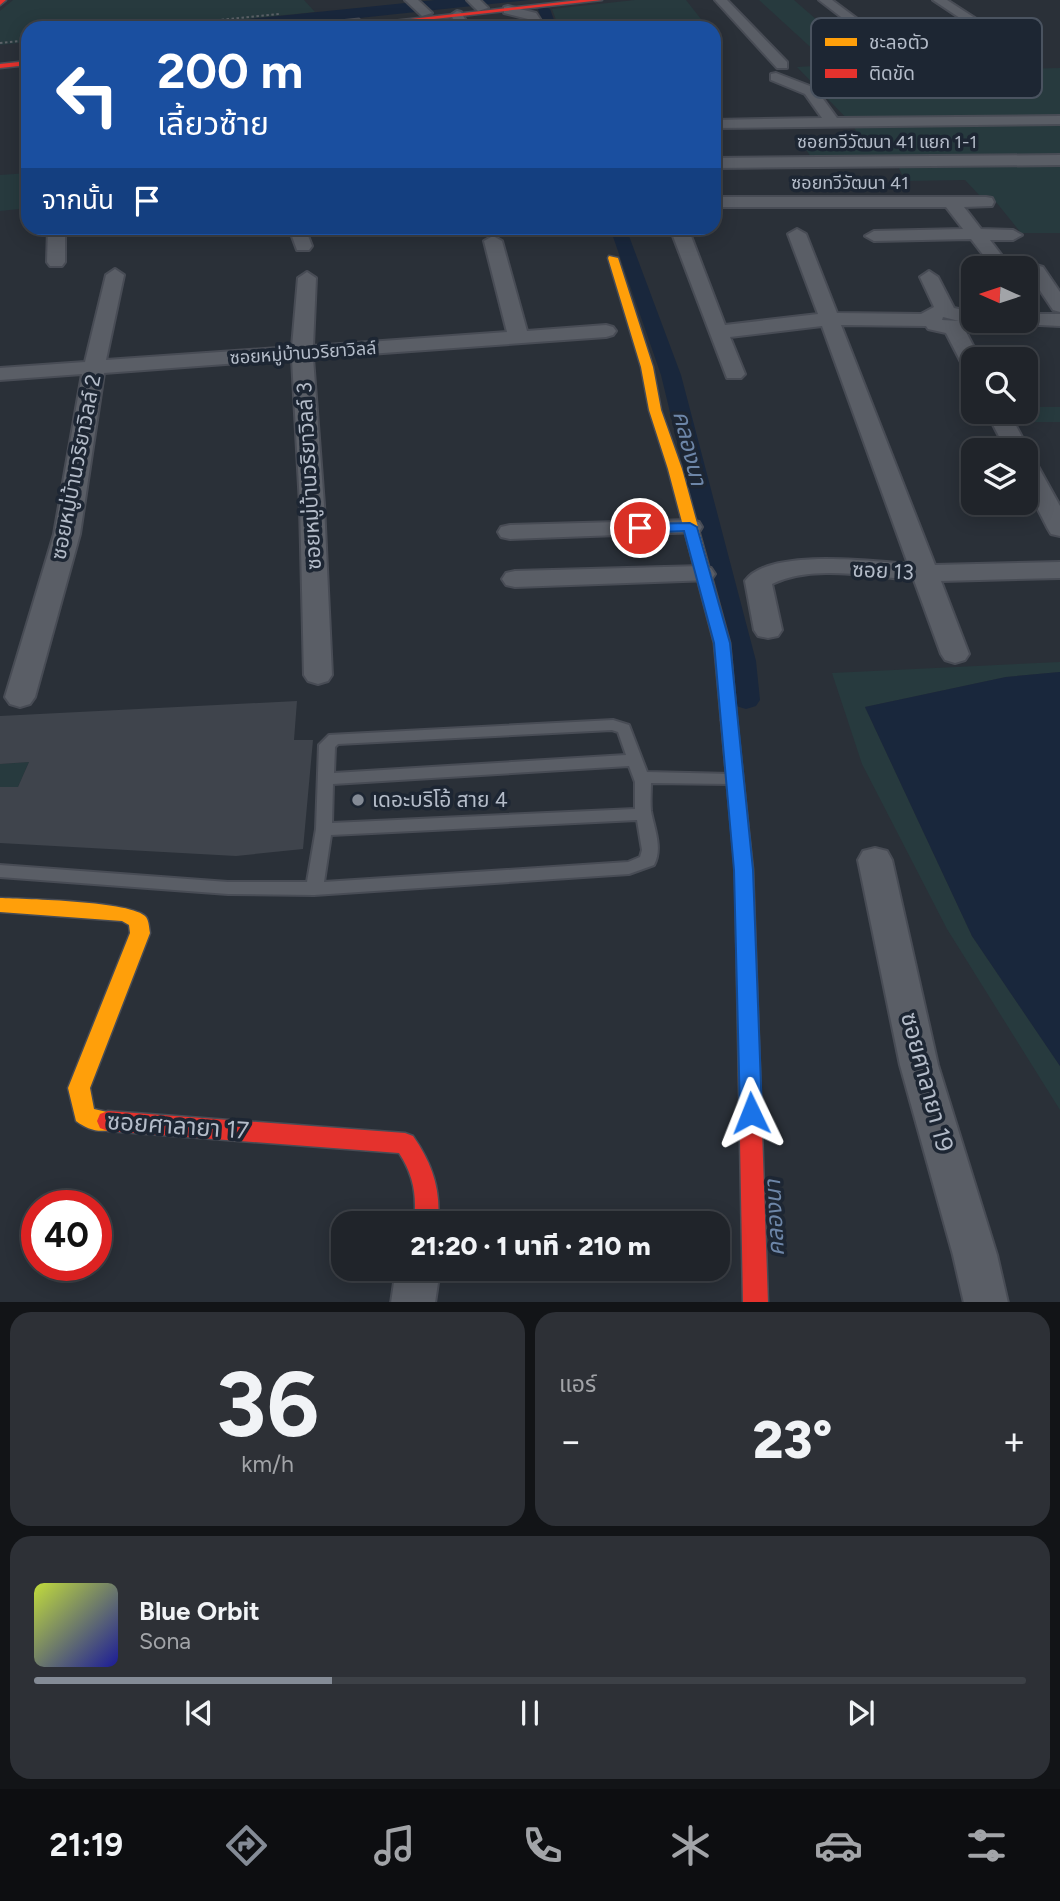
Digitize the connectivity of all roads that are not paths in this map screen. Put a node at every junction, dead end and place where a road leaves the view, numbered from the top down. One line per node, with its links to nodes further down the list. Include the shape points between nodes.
1 (552, 0): 7 (street)
2 (599, 0): 8 (street)
3 (720, 0): 19 (street, via 779,71)
4 (825, 0): 10 (street)
5 (939, 0): 11 (street)
6 (412, 1): 9 (street)
7 (478, 4): 9 (street)
8 (508, 10): 13 (street); 14 (street)
9 (425, 12): 12 (street)
10 (849, 18)
11 (967, 18)
12 (350, 21)
13 (460, 21)
14 (535, 21)
15 (0, 59): 16 (street)
16 (21, 60)
17 (21, 62): 18 (street)
18 (0, 66)
19 (811, 93)
20 (814, 98): 22 (street)
21 (1060, 120): 22 (street)
22 (832, 122): 23 (street)
23 (721, 124)
24 (1060, 160): 25 (street, ซอยทวีวัฒนา 41 แยก 1-1)
25 (721, 163)
26 (721, 202): 27 (street, ซอยทวีวัฒนา 41)
27 (951, 202): 28 (street, ซอยทวีวัฒนา 41); 30 (street)
28 (986, 202)
29 (797, 234): 46 (street)
30 (976, 234): 33 (street); 35 (street); 38 (street)
31 (56, 235): 40 (street)
32 (299, 235): 37 (street)
33 (1013, 235)
34 (682, 236): 51 (street)
35 (874, 236)
36 (493, 241): 52 (street)
37 (303, 246)
38 (993, 256)
39 (613, 258): 59 (street)
40 (56, 262)
41 (1038, 273): 45 (street)
42 (115, 275): 55 (street, ซอยหมู่บ้านวริยาวิลล์ 2)
43 (929, 277): 47 (street)
44 (307, 278): 54 (street, ซอยหมู่บ้านวริยาวิลล์ 3)
45 (1060, 306)
46 (829, 319): 47 (street); 51 (street); 65 (street)
47 (954, 320): 53 (street)
48 (1038, 320): 49 (street)
49 (1060, 320)
50 (606, 331): 52 (street, ซอยหมู่บ้านวริยาวิลล์)
51 (718, 332): 57 (street)
52 (517, 336): 54 (street, ซอยหมู่บ้านวริยาวิลล์)
53 (965, 347)
54 (302, 353): 55 (street, ซอยหมู่บ้านวริยาวิลล์); 70 (street, ซอยหมู่บ้านวริยาวิลล์ 3)
55 (94, 368): 56 (street, ซอยหมู่บ้านวริยาวิลล์); 71 (street, ซอยหมู่บ้านวริยาวิลล์ 2, via 67,534)
56 (0, 374)
57 (734, 374)
58 (1038, 487): 60 (street)
59 (690, 527): 61 (street); 64 (street)
60 (1060, 529)
61 (565, 531): 62 (street); 66 (street)
62 (510, 532)
63 (1060, 570): 65 (street, ซอย 13)
64 (702, 573): 66 (street); 74 (street, via 722,643)
65 (925, 573): 68 (street, ซอย 13, via 828,568 769,574 758,581); 69 (street)
66 (572, 578): 67 (street)
67 (515, 579)
68 (768, 630)
69 (955, 654)
70 (318, 675)
71 (20, 697)
72 (635, 760): 73 (lane); 73 (lane, via 624,729 613,724 348,737 327,745); 75 (lane)
73 (327, 779): 77 (lane)
74 (736, 779): 75 (lane, via 643,777); 85 (street, via 744,870)
75 (643, 782): 76 (lane)
76 (644, 814): 77 (lane); 80 (lane, via 648,861 629,868)
77 (324, 829): 80 (lane)
78 (875, 860): 86 (street, ซอยศาลายา 19, via 919,1065)
79 (0, 871): 80 (lane, via 228,888)
80 (314, 889)
81 (0, 905): 82 (street, ซอยศาลายา 17, via 125,914 138,921 141,933 79,1088 85,1114 92,1120 405,1143 425,1170)
82 (428, 1211)
83 (416, 1281): 84 (street)
84 (413, 1302)
85 (756, 1302)
86 (986, 1302)

